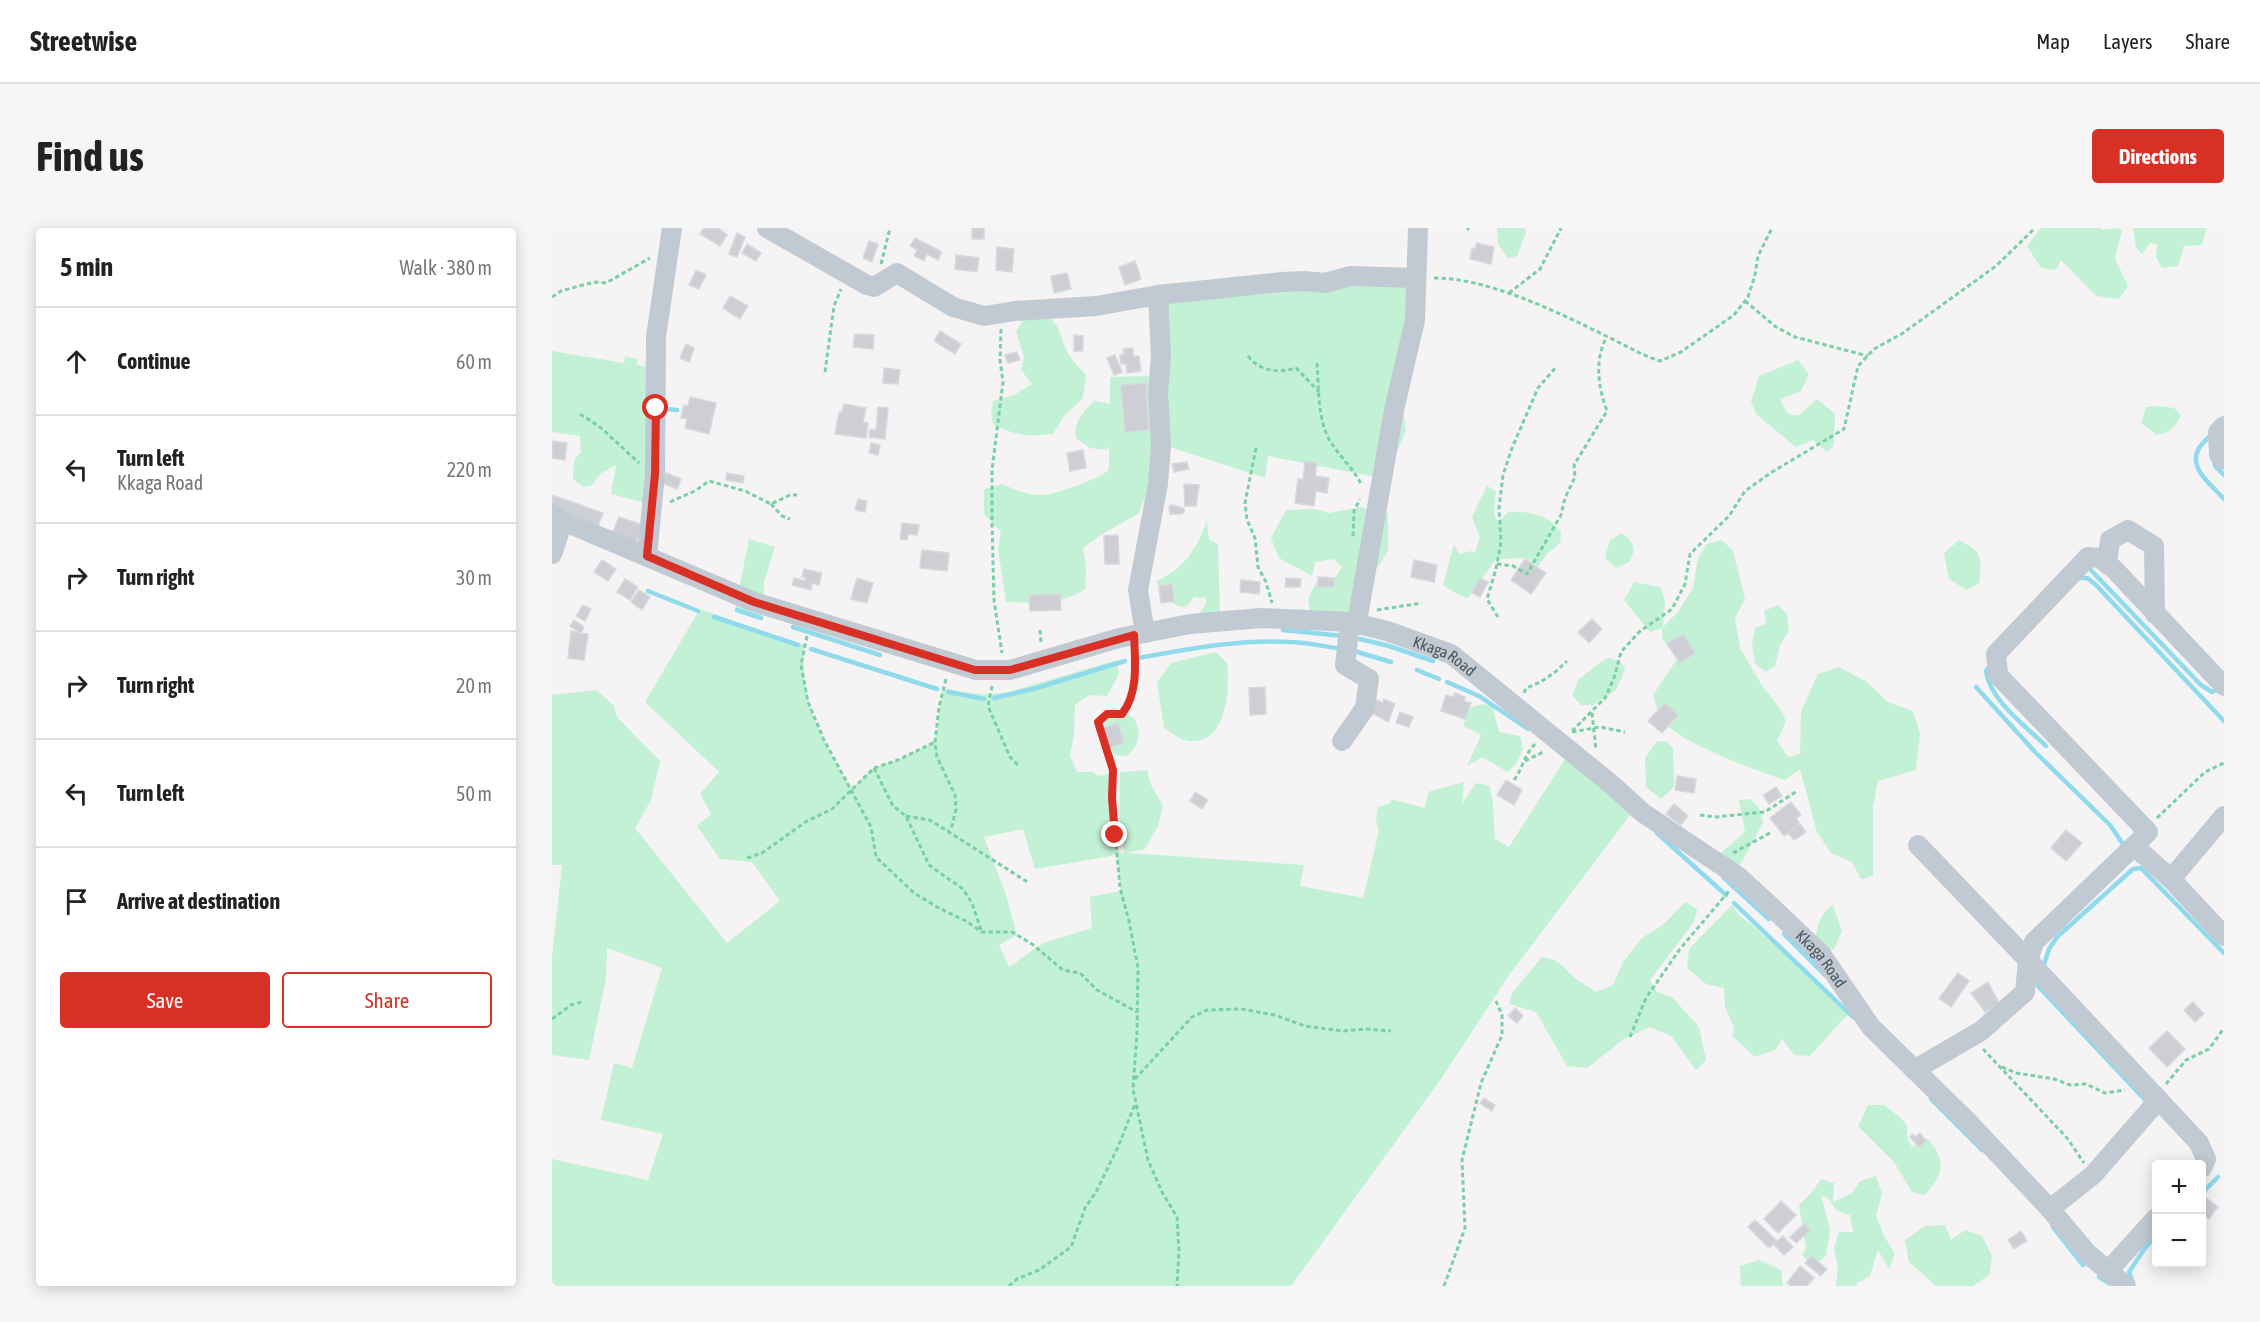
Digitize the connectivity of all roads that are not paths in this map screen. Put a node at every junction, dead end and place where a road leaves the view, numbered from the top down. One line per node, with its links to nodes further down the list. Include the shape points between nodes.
1 (766, 228): 5 (street, via 874,287 897,273 953,307 984,316 1096,306)
2 (1418, 228): 4 (street)
3 (671, 237): 10 (street, via 656,337 654,483)
4 (1416, 278): 5 (street, via 1351,276 1325,283 1282,282); 13 (street, via 1415,320 1394,410)
5 (1158, 295): 14 (street, via 1161,445 1158,484 1138,590)
6 (2224, 426): 7 (street, via 2218,432 2219,455)
7 (2224, 460)
8 (557, 518): 9 (street); 10 (street, Kkaga Road)
9 (552, 554)
10 (647, 556): 14 (street, Kkaga Road, via 754,602 975,670 1042,662)
11 (2107, 564): 12 (street); 12 (street, via 2110,540 2128,530 2154,546); 18 (street, via 2100,558 2088,557 1996,654 1998,675)
12 (2155, 614): 15 (street)
13 (1356, 621): 14 (street, Kkaga Road, via 1278,618 1190,624); 16 (street, via 1345,665 1369,679 1365,708); 23 (street, Kkaga Road, via 1451,654 1643,813 1740,878 1821,954 1871,1027)
14 (1139, 634)
15 (2223, 683)
16 (1342, 741)
17 (2224, 816): 20 (street)
18 (2141, 839): 20 (street); 22 (street, via 2034,942)
19 (1918, 845): 22 (street)
20 (2171, 879): 21 (street)
21 (2224, 936)
22 (2028, 960): 23 (street, via 2025,992 1981,1031); 24 (street)
23 (1914, 1070): 26 (street, Kkaga Road)
24 (2143, 1089): 25 (street, via 2199,1143); 26 (street, via 2154,1105 2092,1175)
25 (2206, 1160)
26 (2050, 1209): 28 (street, Kkaga Road)
27 (2152, 1223): 28 (street)
28 (2108, 1271): 29 (street, Kkaga Road)
29 (2126, 1286)

